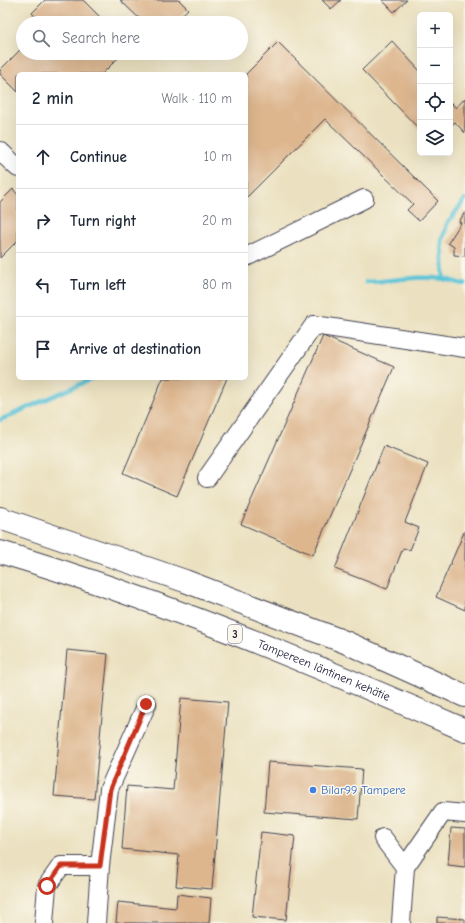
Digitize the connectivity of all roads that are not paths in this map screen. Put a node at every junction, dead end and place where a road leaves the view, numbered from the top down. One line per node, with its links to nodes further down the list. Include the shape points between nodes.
1 (0, 151): 2 (street)
2 (16, 166)
3 (364, 199): 4 (street)
4 (248, 256)
5 (465, 348): 6 (street, via 314,325)
6 (207, 478)
7 (0, 518): 9 (highway, via 192,584 345,642)
8 (0, 552): 11 (highway, Tampereen läntinen kehätie / 3, via 173,610 329,671)
9 (465, 696)
10 (146, 704): 14 (street, via 110,789)
11 (465, 730)
12 (465, 814): 15 (street, via 443,812)
13 (383, 838): 15 (street)
14 (100, 866): 16 (street, via 61,866 47,886); 17 (street)
15 (405, 867): 18 (street)
16 (44, 923)
17 (96, 923)
18 (401, 923)

